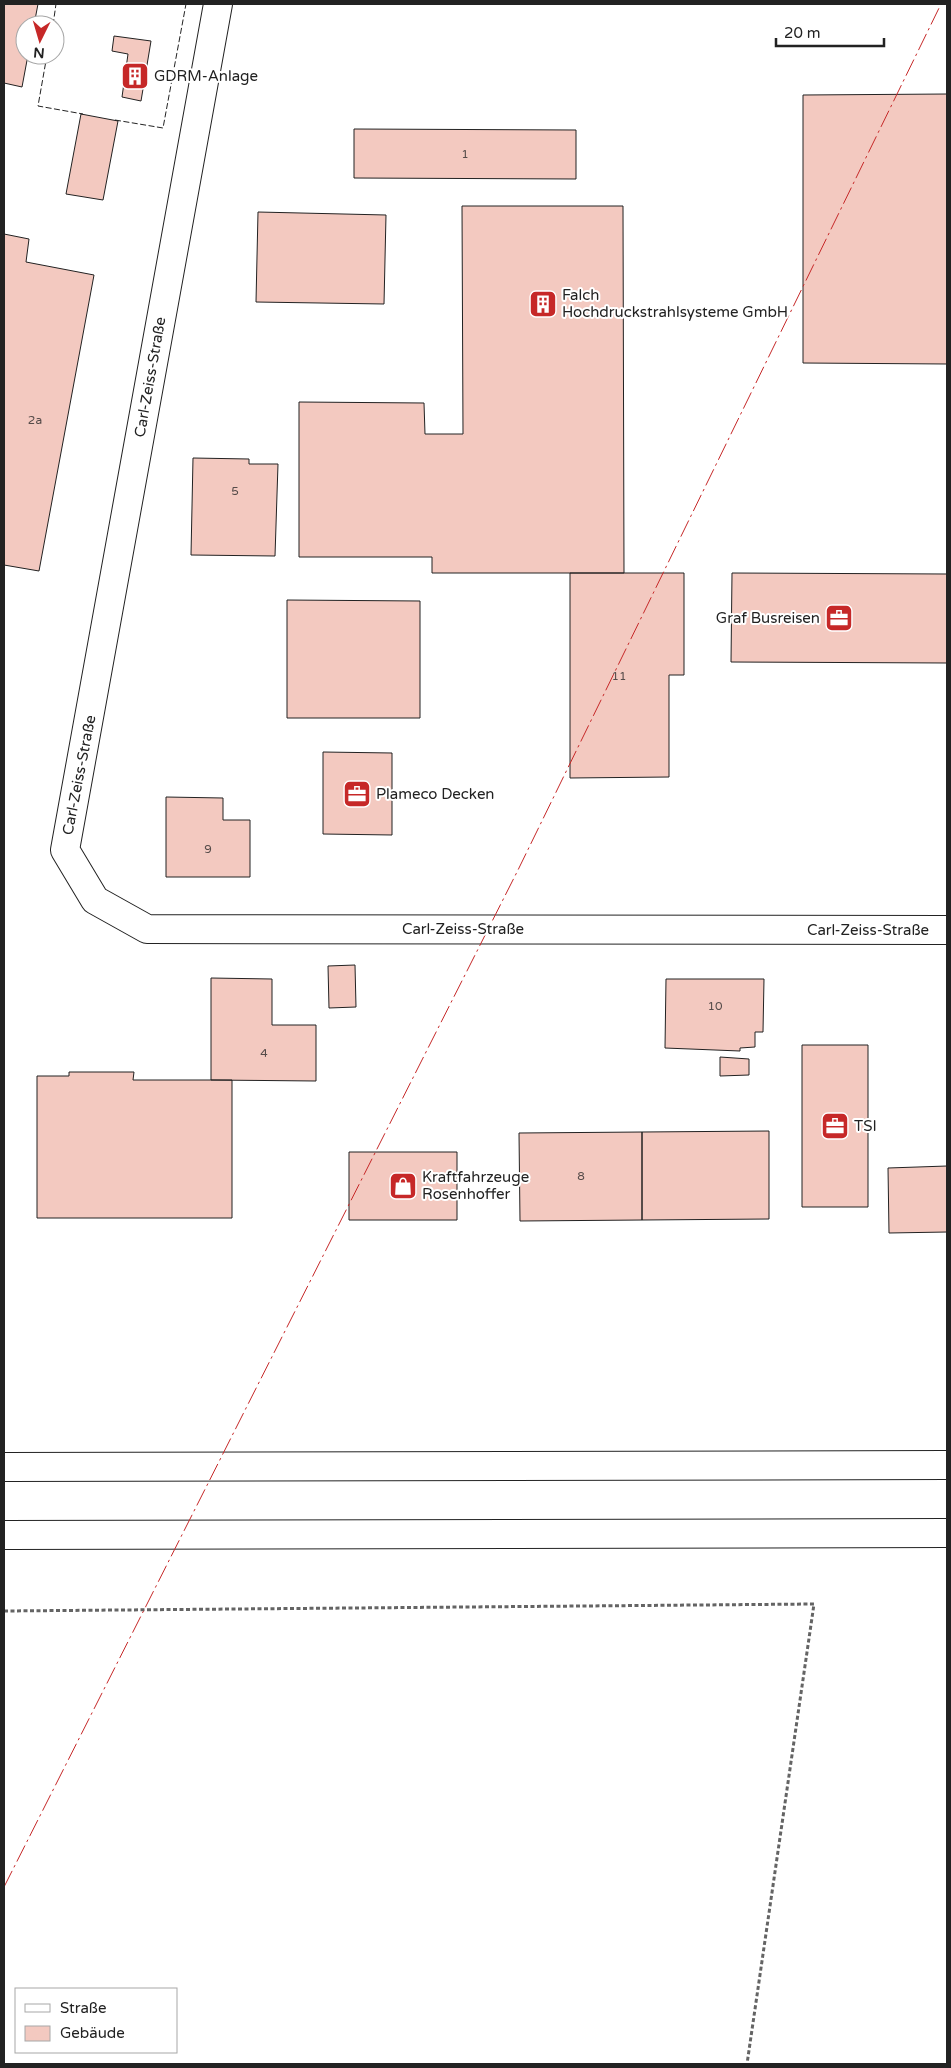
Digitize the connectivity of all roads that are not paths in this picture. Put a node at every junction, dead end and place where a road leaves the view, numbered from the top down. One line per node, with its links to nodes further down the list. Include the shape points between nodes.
1 (218, 4): 2 (main road, Carl-Zeiss-Straße, via 65,850 95,900 147,929)
2 (947, 930)
3 (947, 1465): 4 (main road)
4 (4, 1467)
5 (947, 1533): 6 (main road)
6 (4, 1535)

